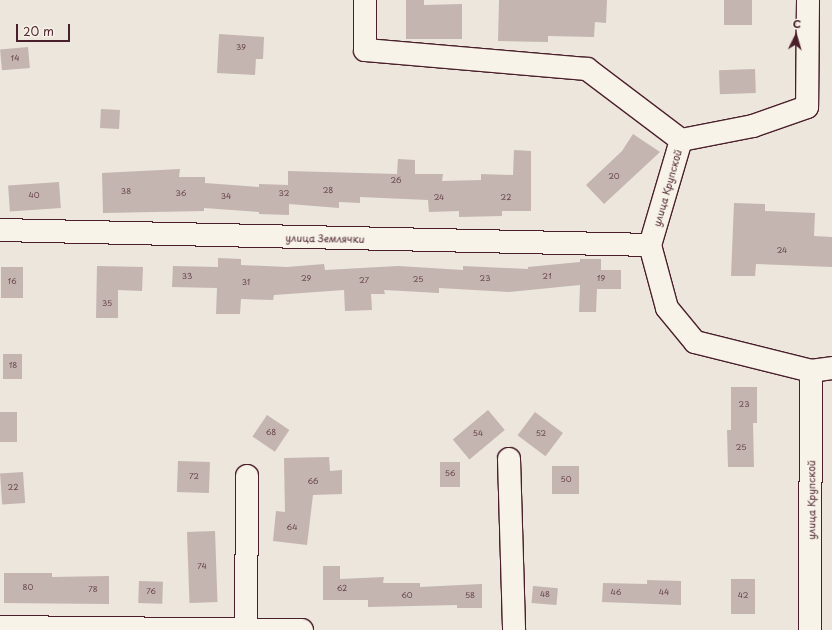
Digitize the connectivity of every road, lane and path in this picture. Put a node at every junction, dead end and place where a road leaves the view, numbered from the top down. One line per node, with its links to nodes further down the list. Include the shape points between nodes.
1 (365, 0): 3 (street, via 365,50 587,69)
2 (808, 0): 3 (street, улица Крупской, via 807,107 752,126)
3 (682, 140): 5 (street, улица Крупской)
4 (0, 230): 5 (street, улица Землячки)
5 (650, 245): 6 (street, улица Крупской, via 667,308 695,342)
6 (822, 369): 13 (street, улица Крупской)
7 (509, 459): 12 (street)
8 (247, 476): 10 (street)
9 (0, 627): 10 (street)
10 (246, 630): 11 (street)
11 (302, 630)
12 (514, 630)
13 (810, 630)

